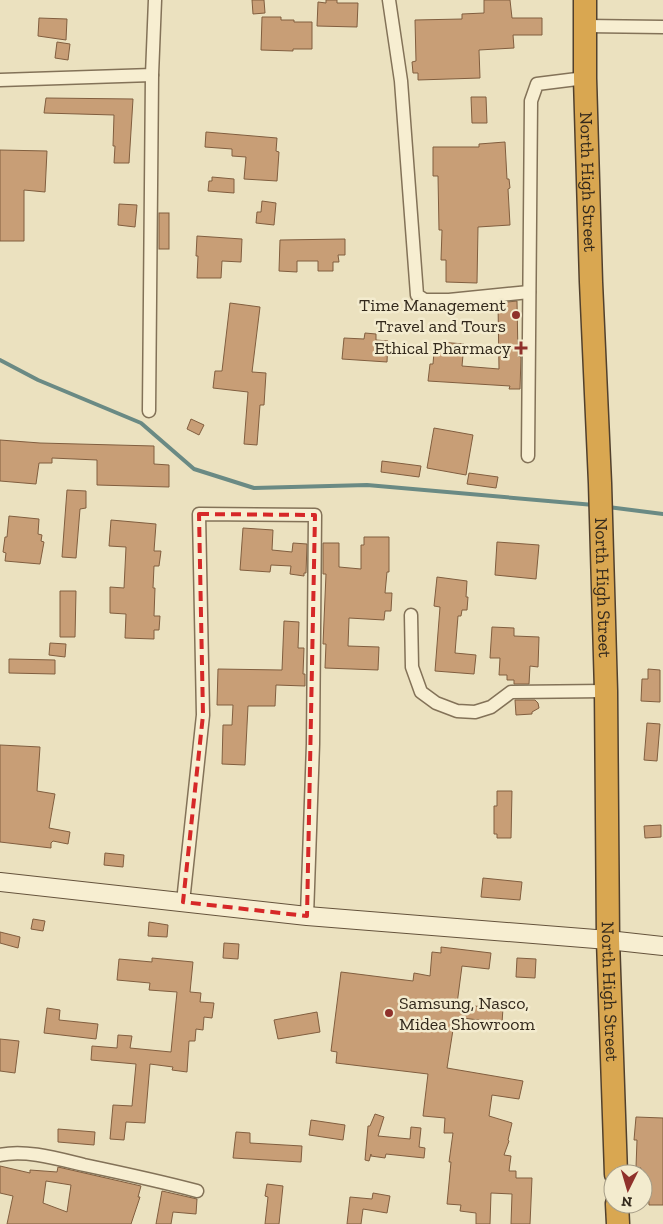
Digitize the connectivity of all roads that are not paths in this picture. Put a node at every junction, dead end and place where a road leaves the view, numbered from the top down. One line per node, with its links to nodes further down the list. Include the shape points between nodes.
1 (154, 0): 6 (street)
2 (389, 0): 9 (street, via 401,81 416,295 425,300 449,300)
3 (585, 0): 4 (highway, North High Street)
4 (586, 26): 5 (street); 7 (highway, North High Street)
5 (663, 27)
6 (152, 75): 8 (street); 10 (street)
7 (585, 78): 9 (street, via 537,84 531,101); 13 (highway, North High Street)
8 (0, 80)
9 (529, 292): 11 (street)
10 (149, 411)
11 (528, 456)
12 (411, 615): 13 (street, via 412,667 421,692 436,704 457,711 475,712 491,707 511,692)
13 (606, 691): 17 (highway, North High Street)
14 (0, 882): 15 (street)
15 (183, 902): 16 (street); 16 (street, via 203,714 198,514 315,515 313,744)
16 (307, 916): 17 (street)
17 (608, 940): 18 (street); 20 (highway, North High Street)
18 (663, 946)
19 (0, 1155): 21 (street, via 44,1156)
20 (616, 1164)
21 (197, 1191)

